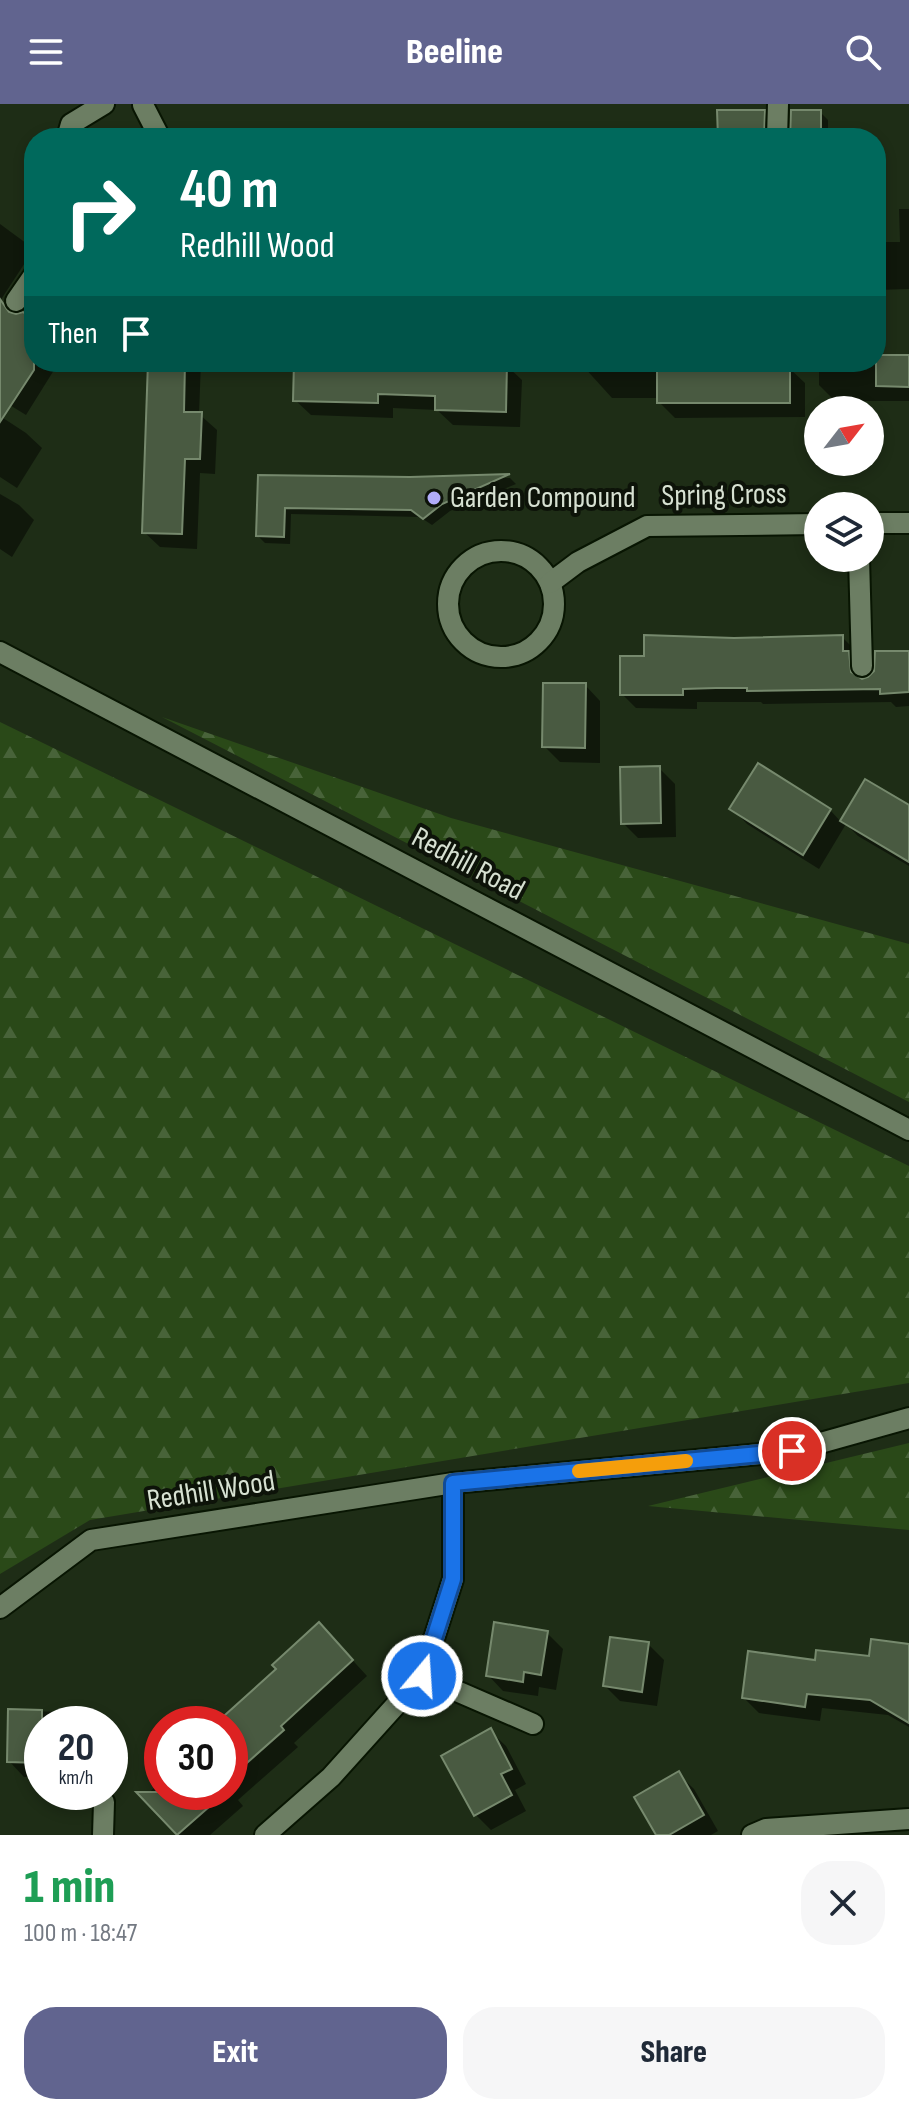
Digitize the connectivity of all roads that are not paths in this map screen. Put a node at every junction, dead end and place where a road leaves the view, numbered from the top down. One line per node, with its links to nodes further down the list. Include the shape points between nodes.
1 (104, 104): 5 (street)
2 (135, 104): 3 (street)
3 (143, 104): 6 (street)
4 (778, 104): 7 (street)
5 (70, 128)
6 (155, 128)
7 (777, 128)
8 (24, 289): 9 (street)
9 (16, 301)
10 (884, 523): 11 (street)
11 (909, 523)
12 (804, 524): 14 (street, Spring Cross, via 647,526)
13 (859, 572): 16 (street)
14 (550, 583): 14 (street, via 552,620 536,645 521,654 487,656 470,648 448,615 448,597 461,569 487,553 523,556 539,566)
15 (0, 652): 17 (street, Redhill Road)
16 (862, 666)
17 (909, 1130)
18 (909, 1418): 19 (street, Redhill Wood, via 792,1451)
19 (453, 1483): 20 (street, Redhill Wood, via 91,1540); 21 (street, via 453,1579)
20 (0, 1608)
21 (422, 1676): 22 (street); 26 (street, via 331,1777)
22 (533, 1724)
23 (104, 1810): 25 (street)
24 (909, 1819): 27 (street, via 766,1829)
25 (103, 1835)
26 (265, 1835)
27 (752, 1835)

